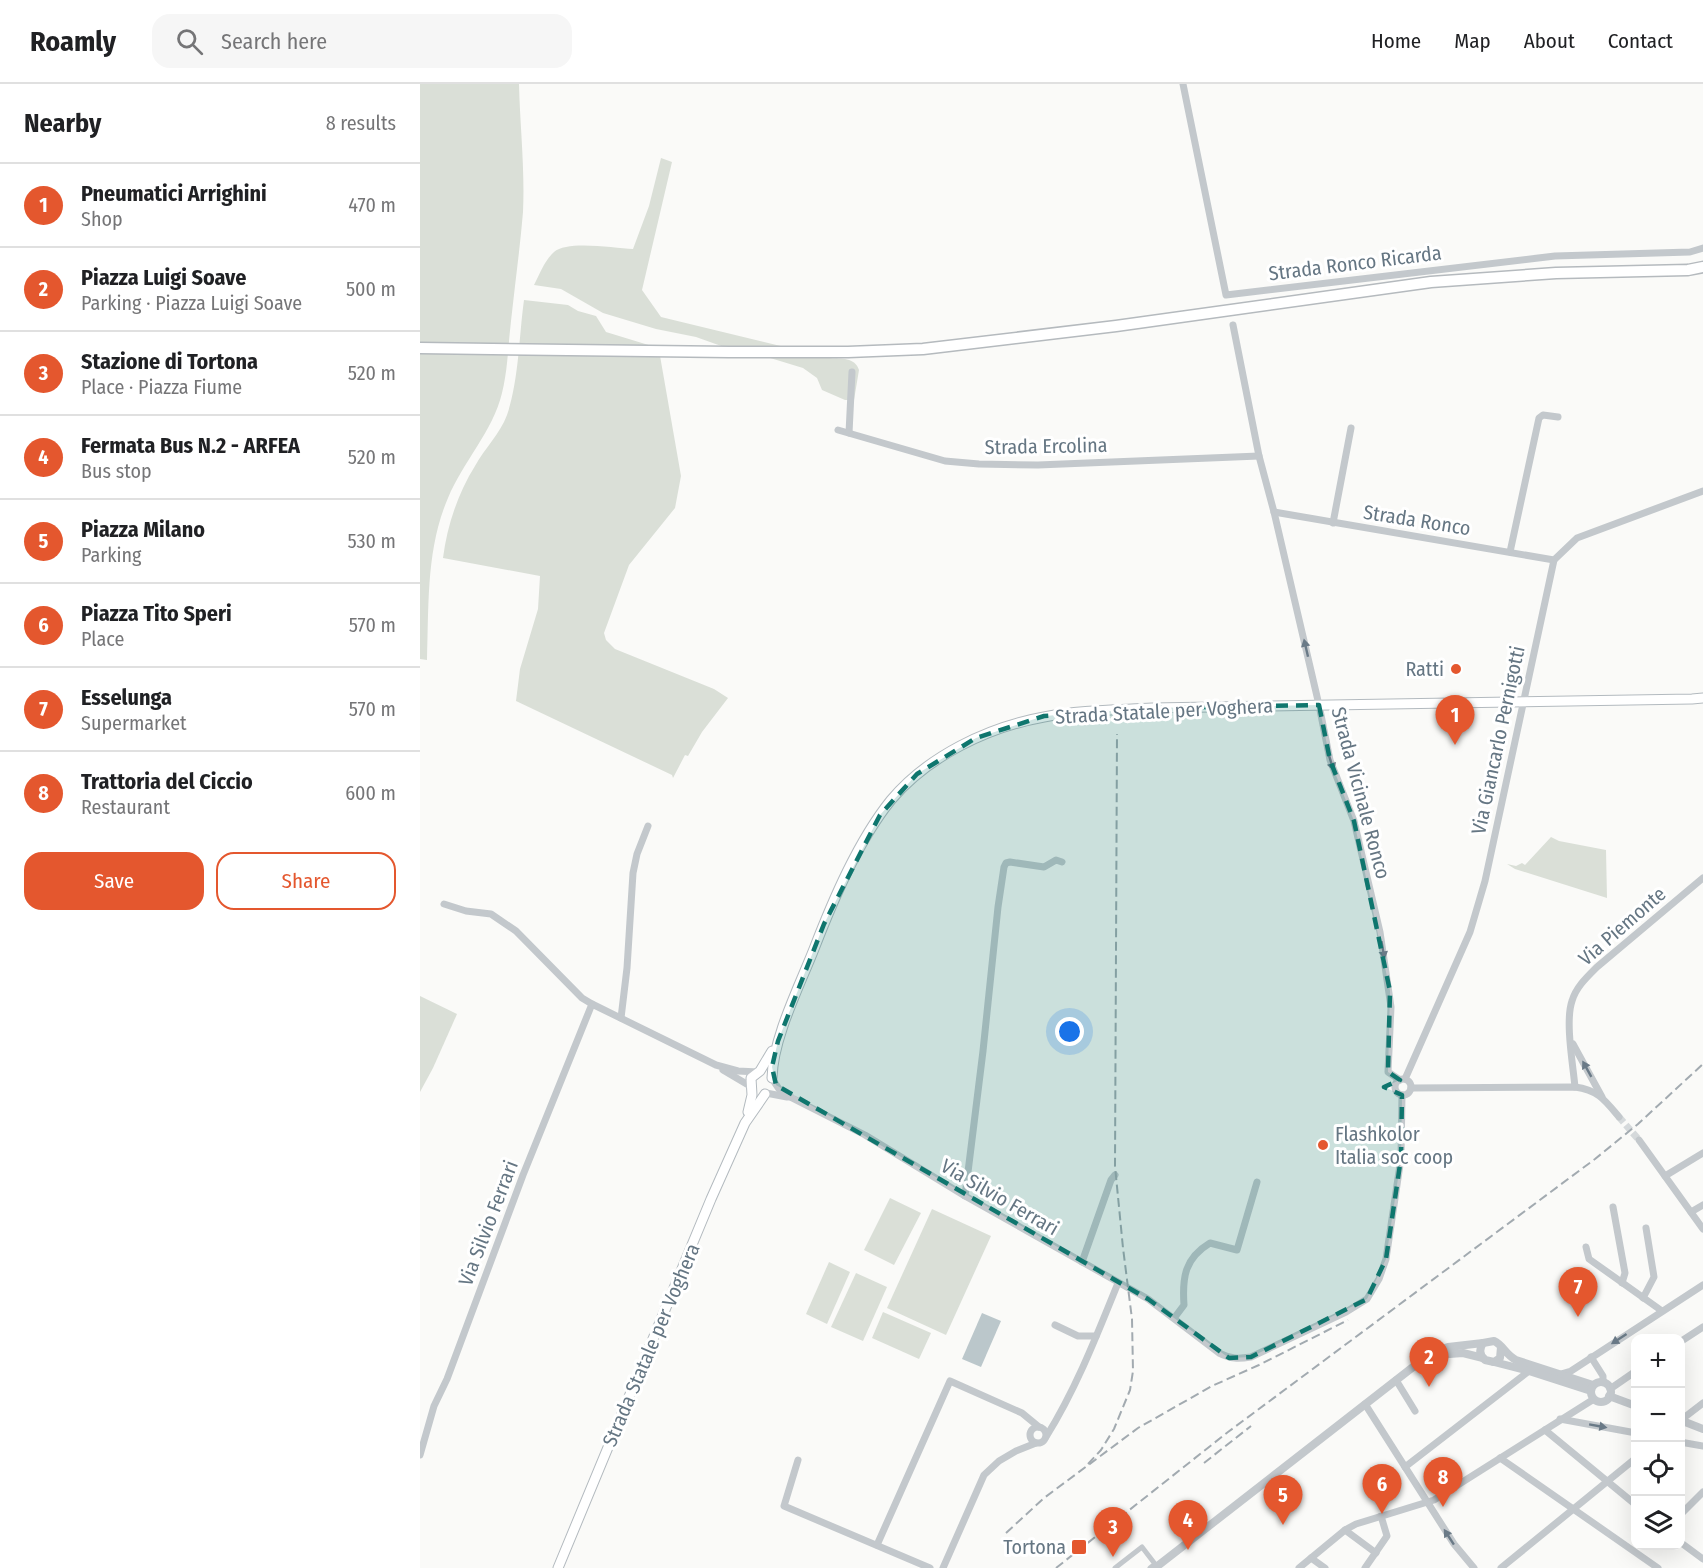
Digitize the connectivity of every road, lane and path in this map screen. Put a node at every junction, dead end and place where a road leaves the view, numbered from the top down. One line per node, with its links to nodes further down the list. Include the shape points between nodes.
1 (1183, 84): 2 (street, Strada Ronco Ricarda, via 1226,295 1555,256 1690,252)
2 (1703, 248)
3 (1703, 267): 4 (main road)
4 (1688, 270): 5 (main road); 7 (main road, via 1556,273 1431,282 922,349 729,352)
5 (1703, 274)
6 (1233, 325): 13 (street)
7 (420, 348)
8 (852, 372): 12 (street)
9 (1558, 417): 17 (street, via 1539,418)
10 (1351, 428): 16 (street)
11 (838, 430): 12 (street, Strada Ercolina)
12 (849, 433): 13 (street, Strada Ercolina, via 945,461 979,464)
13 (1259, 456): 15 (street)
14 (1703, 491): 18 (street, via 1576,538)
15 (1274, 512): 16 (street, Strada Ronco); 21 (street, Strada Vicinale Ronco, one-way to 15)
16 (1333, 523): 17 (street, Strada Ronco)
17 (1510, 552): 18 (street, Strada Ronco)
18 (1554, 560): 20 (street, Via Giancarlo Pernigotti)
19 (1703, 699): 20 (main road, Strada Statale per Voghera)
20 (1522, 702): 21 (main road, Strada Statale per Voghera); 33 (street, Via Giancarlo Pernigotti, via 1485,881 1470,932)
21 (1319, 705): 29 (main road, Strada Statale per Voghera, via 1152,708 1044,716 976,738 944,757 904,787 870,832 824,924); 33 (street, Strada Vicinale Ronco, one-way to 33, via 1330,760 1354,821 1380,932 1391,1007 1388,1072)
22 (648, 826): 27 (street, via 633,873)
23 (1062, 861): 48 (street, via 1044,867 1010,862 1004,867)
24 (1703, 878): 28 (street, Via Piemonte, via 1581,983 1568,1020)
25 (444, 904): 26 (street, via 491,914 516,932)
26 (592, 1004): 27 (street); 97 (street, Via Silvio Ferrari, via 434,1406)
27 (621, 1018): 30 (street)
28 (1571, 1040): 34 (street, Via Piemonte); 39 (street, Via Piemonte, one-way to 28)
29 (778, 1041): 31 (main road, Strada Statale per Voghera); 32 (main road, Strada Statale per Voghera)
30 (716, 1065): 31 (street); 35 (street)
31 (759, 1072): 32 (main road); 35 (main road, Strada Statale per Voghera, via 751,1078)
32 (772, 1079): 37 (main road, Strada Statale per Voghera, via 772,1089); 40 (street, Via Silvio Ferrari)
33 (1402, 1080): 36 (street, via 1411,1083); 38 (street, via 1395,1087)
34 (1575, 1087): 36 (street); 39 (street)
35 (751, 1088): 37 (main road); 42 (main road, Strada Statale per Voghera)
36 (1411, 1088): 38 (street)
37 (766, 1094): 40 (street, Via Silvio Ferrari); 42 (main road, Strada Statale per Voghera)
38 (1402, 1095): 61 (street, Via Silvio Ferrari, via 1401,1158 1386,1259 1368,1299 1251,1357 1238,1359 1220,1353)
39 (1602, 1097): 41 (street, Via Piemonte)
40 (792, 1098): 48 (street, Via Silvio Ferrari)
41 (1619, 1117)
42 (745, 1123): 115 (main road, Strada Statale per Voghera)
43 (1639, 1140): 46 (street)
44 (1703, 1153): 46 (street)
45 (1115, 1175): 55 (street)
46 (1665, 1176): 51 (street)
47 (1257, 1182): 61 (street, via 1237,1250 1210,1243 1197,1251 1182,1285 1184,1305)
48 (965, 1196): 55 (street, Via Silvio Ferrari)
49 (1703, 1205): 51 (street)
50 (1613, 1207): 57 (street, via 1625,1272)
51 (1691, 1212): 53 (street)
52 (1646, 1228): 59 (street, via 1654,1277)
53 (1703, 1229)
54 (1586, 1247): 57 (street, via 1589,1259)
55 (1082, 1262): 56 (street, Via Silvio Ferrari)
56 (1118, 1283): 61 (street, Via Silvio Ferrari); 65 (street)
57 (1622, 1283): 59 (street)
58 (1703, 1285): 60 (street)
59 (1643, 1298): 60 (street)
60 (1662, 1311): 70 (street, one-way to 70)
61 (1175, 1317)
62 (1055, 1325): 64 (street)
63 (1703, 1327): 66 (street)
64 (1078, 1336): 65 (street); 69 (street)
65 (1096, 1336): 69 (street)
66 (1685, 1338)
67 (1483, 1343): 68 (street, via 1494,1341); 71 (street); 73 (street, via 1437,1350)
68 (1501, 1347): 72 (street, via 1500,1358); 75 (street, via 1516,1360)
69 (1090, 1350): 86 (street)
70 (1591, 1357): 75 (street); 78 (street)
71 (1483, 1358): 72 (street); 73 (street, via 1468,1353 1443,1354)
72 (1494, 1362): 74 (street)
73 (1417, 1364): 77 (street)
74 (1529, 1371): 79 (street); 101 (street)
75 (1559, 1374): 79 (street)
76 (1631, 1374): 78 (street)
77 (1396, 1380): 81 (street); 83 (street)
78 (1607, 1389): 79 (street); 79 (street, via 1602,1402); 82 (street)
79 (1593, 1392): 87 (street)
80 (1703, 1403): 85 (street)
81 (1365, 1404): 101 (street); 120 (street)
82 (1631, 1404)
83 (1415, 1411)
84 (1022, 1413): 89 (street); 94 (street); 110 (street, via 950,1381)
85 (1685, 1417)
86 (1057, 1418): 89 (street); 93 (street)
87 (1560, 1419): 91 (street); 92 (street, one-way to 92)
88 (1685, 1422): 90 (street)
89 (1040, 1427): 93 (street); 94 (street, via 1034,1428)
90 (1703, 1429)
91 (1545, 1430): 98 (street); 102 (street)
92 (1631, 1432)
93 (1046, 1437): 94 (street, via 1043,1441)
94 (1032, 1438): 117 (street, via 984,1475)
95 (1685, 1443): 96 (street)
96 (1703, 1446)
97 (420, 1455)
98 (1500, 1458): 105 (street); 106 (street)
99 (798, 1460): 110 (street, via 784,1506)
100 (1631, 1461): 102 (street)
101 (1404, 1467): 105 (street)
102 (1607, 1482): 104 (street); 106 (street)
103 (1703, 1492): 107 (street)
104 (1631, 1502)
105 (1428, 1503): 108 (street); 124 (street, one-way to 105, via 1454,1545)
106 (1573, 1510): 125 (street); 126 (street)
107 (1685, 1510)
108 (1381, 1516): 109 (street); 112 (street, via 1387,1536)
109 (1345, 1530): 112 (street); 113 (street)
110 (876, 1545): 116 (street)
111 (1685, 1546): 114 (street)
112 (1376, 1553): 123 (street)
113 (1311, 1558): 121 (street); 122 (street)
114 (1703, 1559)
115 (558, 1568)
116 (930, 1568)
117 (943, 1568)
118 (1115, 1568): 119 (street, via 1142,1547 1155,1564)
119 (1150, 1568)
120 (1155, 1568)
121 (1299, 1568)
122 (1325, 1568)
123 (1365, 1568)
124 (1474, 1568)
125 (1501, 1568)
126 (1658, 1568)

